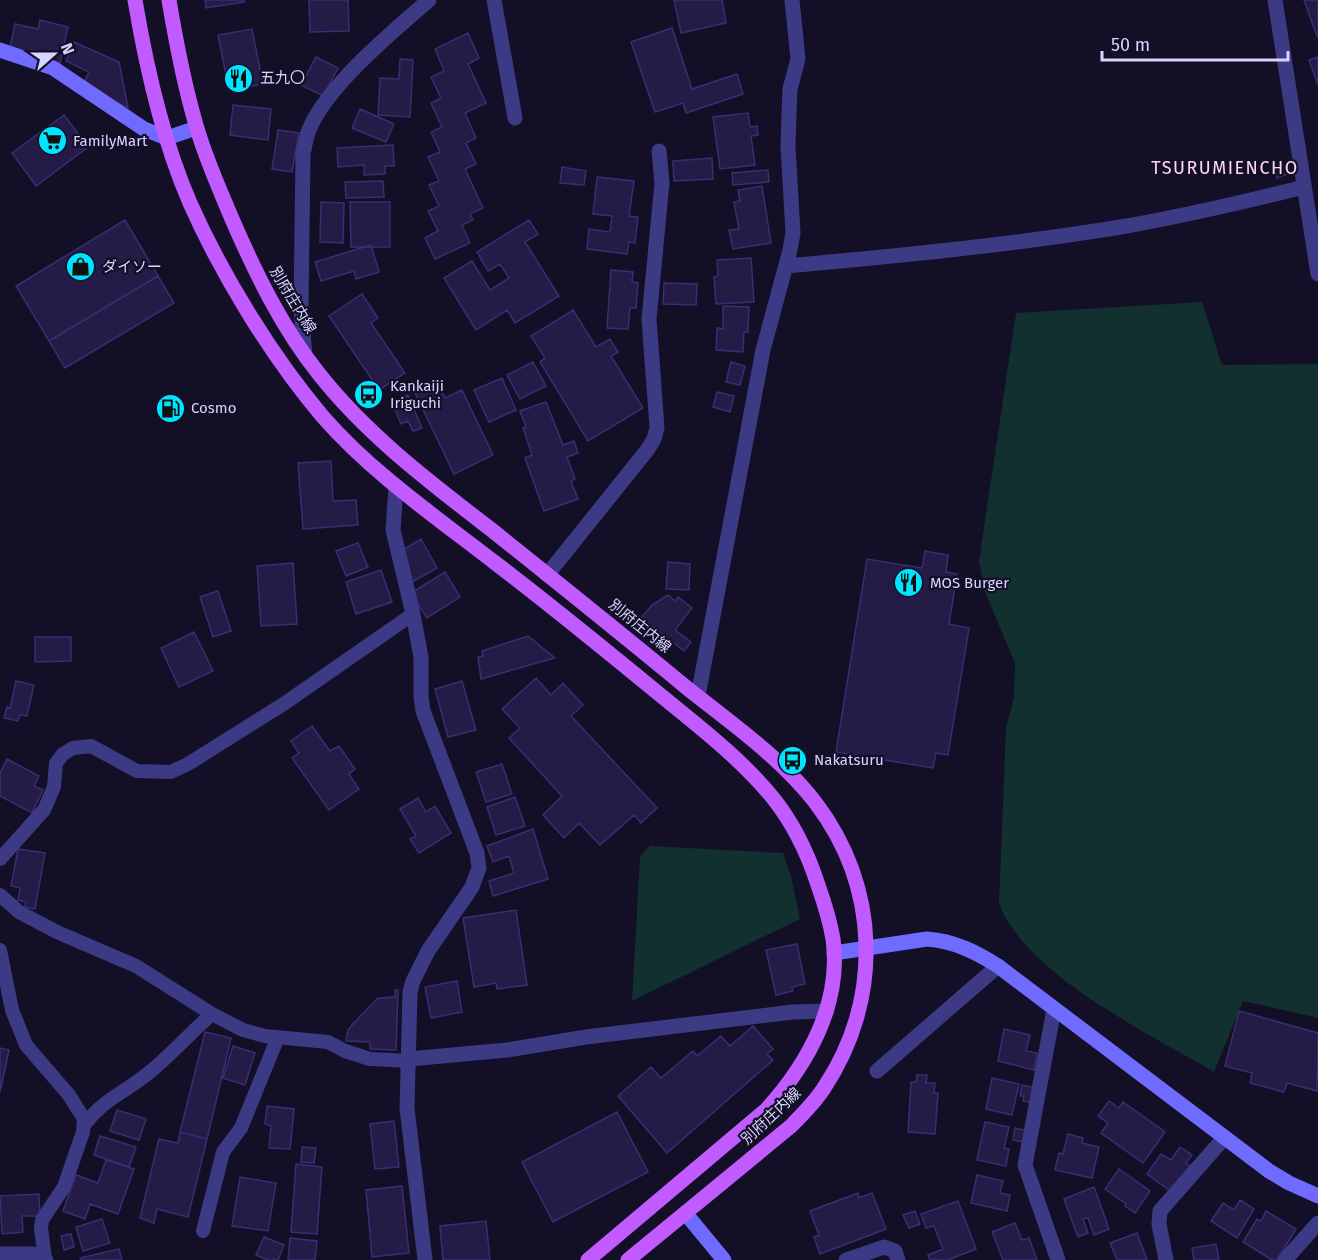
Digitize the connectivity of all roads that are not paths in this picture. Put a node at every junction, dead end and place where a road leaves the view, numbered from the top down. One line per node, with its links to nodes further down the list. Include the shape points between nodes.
1 (135, 0): 10 (main road, 別府庄内線, via 149,75)
2 (169, 0): 9 (main road, 別府庄内線)
3 (429, 0): 15 (street, via 341,84 308,131 303,153 301,309)
4 (494, 0): 8 (street)
5 (792, 0): 13 (street, via 798,59 790,90 788,146 793,233)
6 (1275, 0): 12 (street)
7 (0, 50): 10 (street, via 53,68 144,129)
8 (515, 118)
9 (196, 128): 10 (street); 15 (main road, 別府庄内線, via 254,269)
10 (167, 138): 16 (main road, 別府庄内線, via 189,201 228,276 274,350 325,419)
11 (659, 151): 17 (street, via 662,183 648,319 657,428 648,449)
12 (1305, 187): 13 (street, via 1174,217 1047,238); 14 (street)
13 (786, 267): 19 (street, via 763,350)
14 (1318, 274)
15 (305, 355): 17 (main road, 別府庄内線, via 379,440)
16 (396, 486): 18 (street, via 393,530); 24 (main road, 別府庄内線, via 609,653 715,740 757,780 785,816 806,854 825,907)
17 (547, 575): 19 (main road, 別府庄内線)
18 (413, 614): 20 (lane, via 293,698 171,772 137,771 91,746 68,751 56,763 53,794 44,810); 30 (street, via 421,657 423,711 477,853 478,868 470,891 428,951 413,981 408,1005)
19 (698, 696): 22 (main road, 別府庄内線, via 774,759 816,803 843,849 856,882 864,911)
20 (0, 859)
21 (0, 895): 28 (lane, via 19,912 136,966)
22 (867, 948): 24 (street); 25 (street, via 916,939 940,940 970,949); 35 (main road, 別府庄内線, via 866,983 853,1034 825,1087 791,1126)
23 (0, 950): 32 (lane, via 12,1010 26,1045 76,1103)
24 (834, 953): 27 (main road, 別府庄内線)
25 (998, 966): 26 (street); 31 (street)
26 (1054, 1009): 33 (street); 46 (street, via 1025,1165)
27 (827, 1011): 30 (street); 41 (main road, 別府庄内線, via 797,1072 766,1110)
28 (212, 1014): 29 (lane, via 243,1030); 32 (lane, via 146,1075 97,1109)
29 (278, 1038): 30 (lane, via 328,1042 370,1059); 37 (lane, via 241,1128 223,1152)
30 (409, 1060): 40 (street, via 408,1120)
31 (877, 1071)
32 (84, 1125): 39 (lane, via 64,1187 42,1220)
33 (1224, 1138): 34 (street, via 1279,1177); 47 (street, via 1160,1210)
34 (1318, 1196)
35 (686, 1214): 42 (main road, 別府庄内線); 43 (street)
36 (1318, 1223): 48 (street)
37 (202, 1232)
38 (0, 1254): 39 (street, via 34,1254)
39 (46, 1259)
40 (424, 1260)
41 (588, 1260)
42 (628, 1260)
43 (724, 1260)
44 (846, 1260): 45 (street, via 884,1247 895,1251)
45 (898, 1260)
46 (1059, 1260)
47 (1166, 1260)
48 (1285, 1260)

